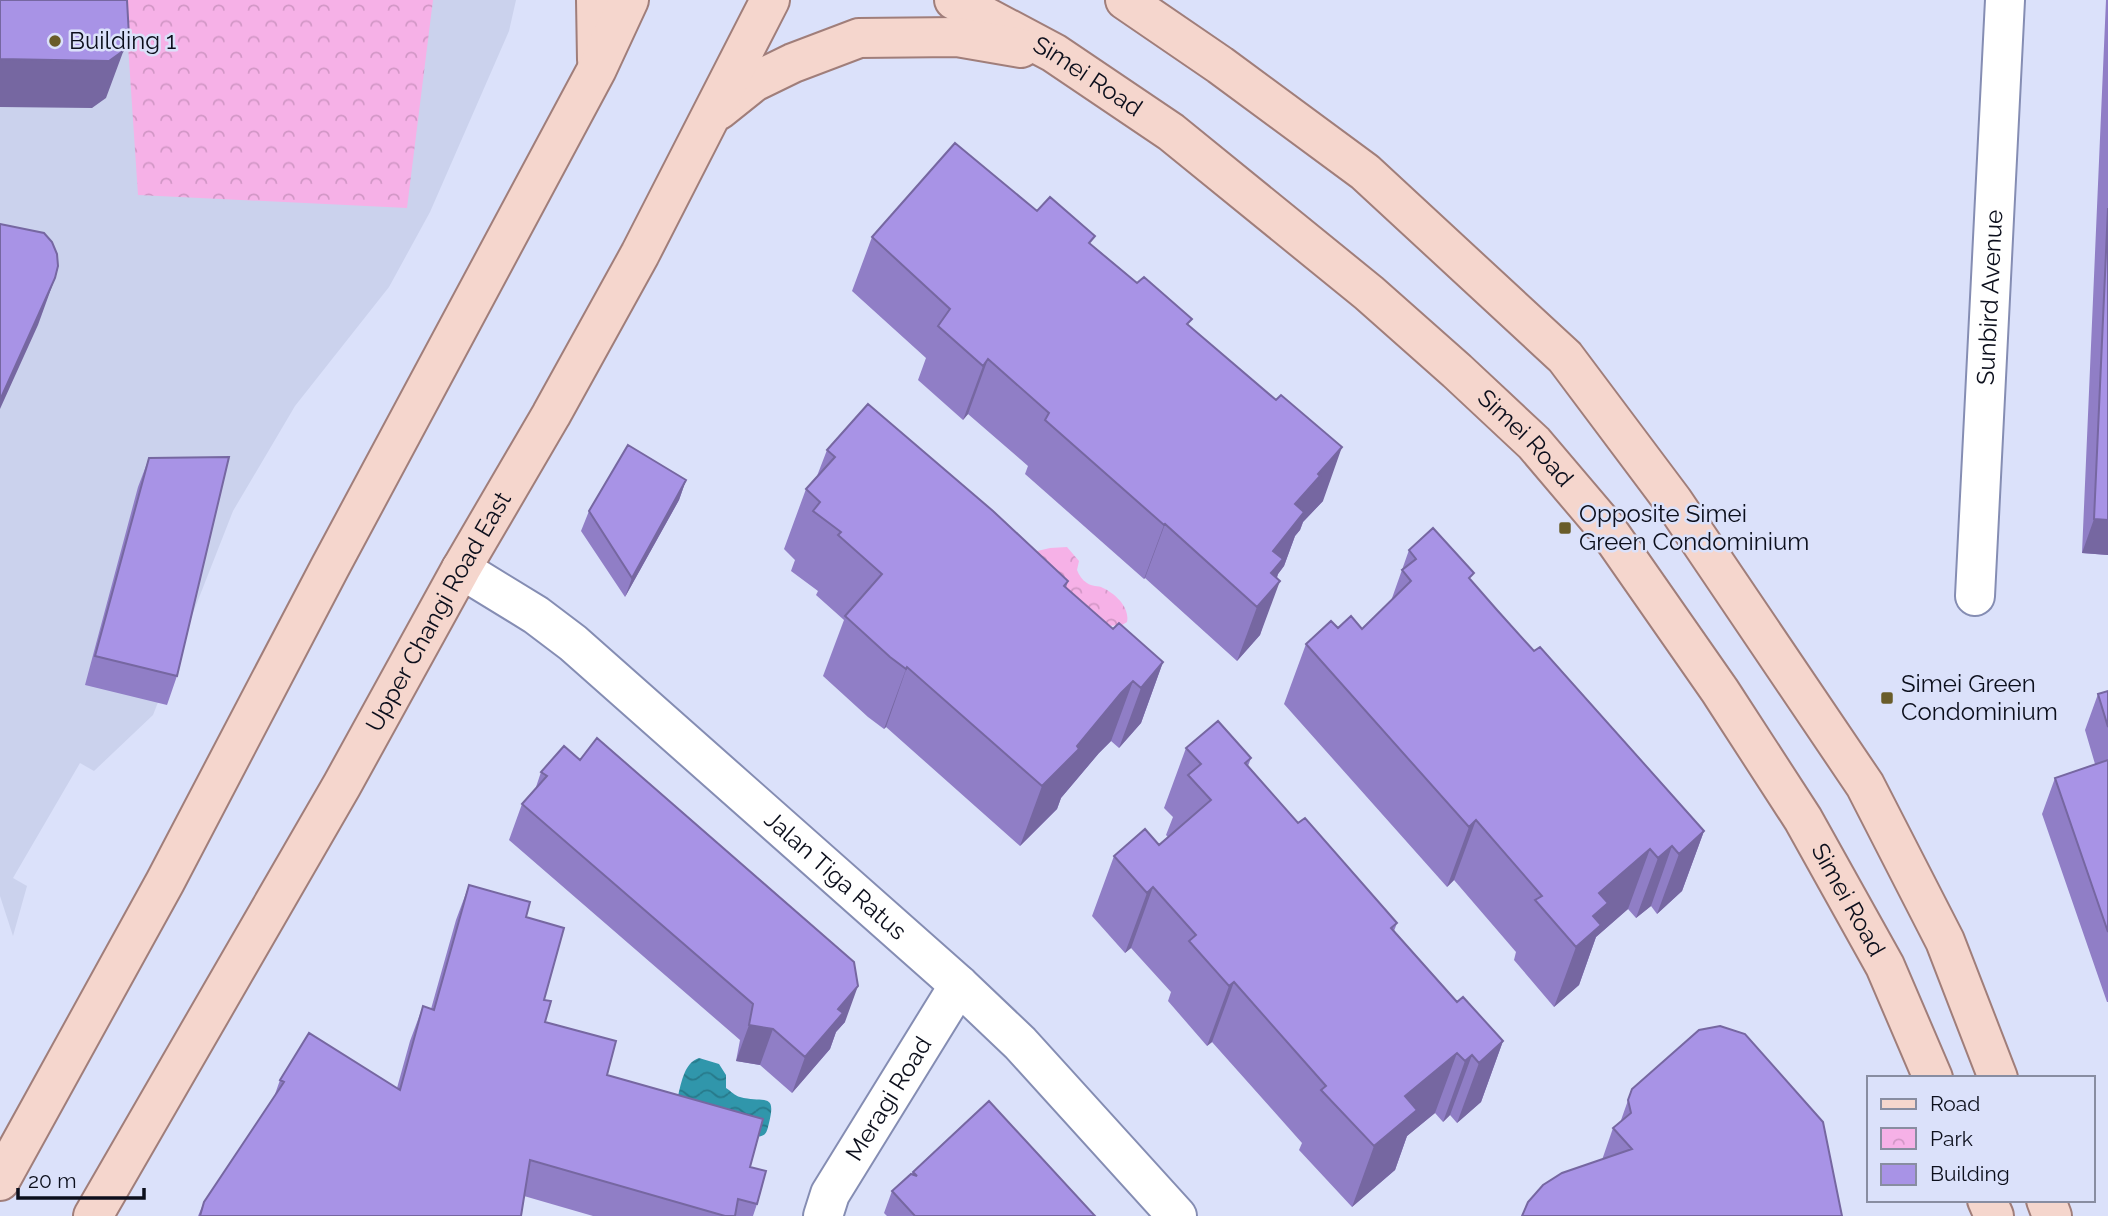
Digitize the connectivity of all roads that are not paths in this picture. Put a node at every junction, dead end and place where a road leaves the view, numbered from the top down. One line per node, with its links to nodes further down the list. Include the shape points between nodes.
1 (596, 0): 8 (main road)
2 (629, 0): 8 (main road)
3 (770, 0): 9 (main road, Upper Changi Road East)
4 (954, 0): 7 (main road, Simei Road)
5 (1125, 0): 14 (main road, via 1365,172 1564,357 1673,501 1865,785 1945,941)
6 (2006, 0): 11 (street, Sunbird Avenue)
7 (1054, 53): 9 (main road, via 957,37 859,37 754,82); 13 (main road, Simei Road, via 1171,132 1369,293 1534,443 1599,519 1803,818 1885,966)
8 (597, 69): 15 (main road, via 172,870)
9 (711, 116): 10 (main road, Upper Changi Road East, via 640,254)
10 (461, 569): 12 (street, Jalan Tiga Ratus, via 573,643); 16 (main road, Upper Changi Road East)
11 (1975, 596)
12 (959, 985): 17 (street, Meragi Road, via 830,1194); 18 (street, Jalan Tiga Ratus, via 1020,1043)
13 (1932, 1076)
14 (1997, 1076)
15 (0, 1181)
16 (93, 1216)
17 (823, 1216)
18 (1177, 1216)

